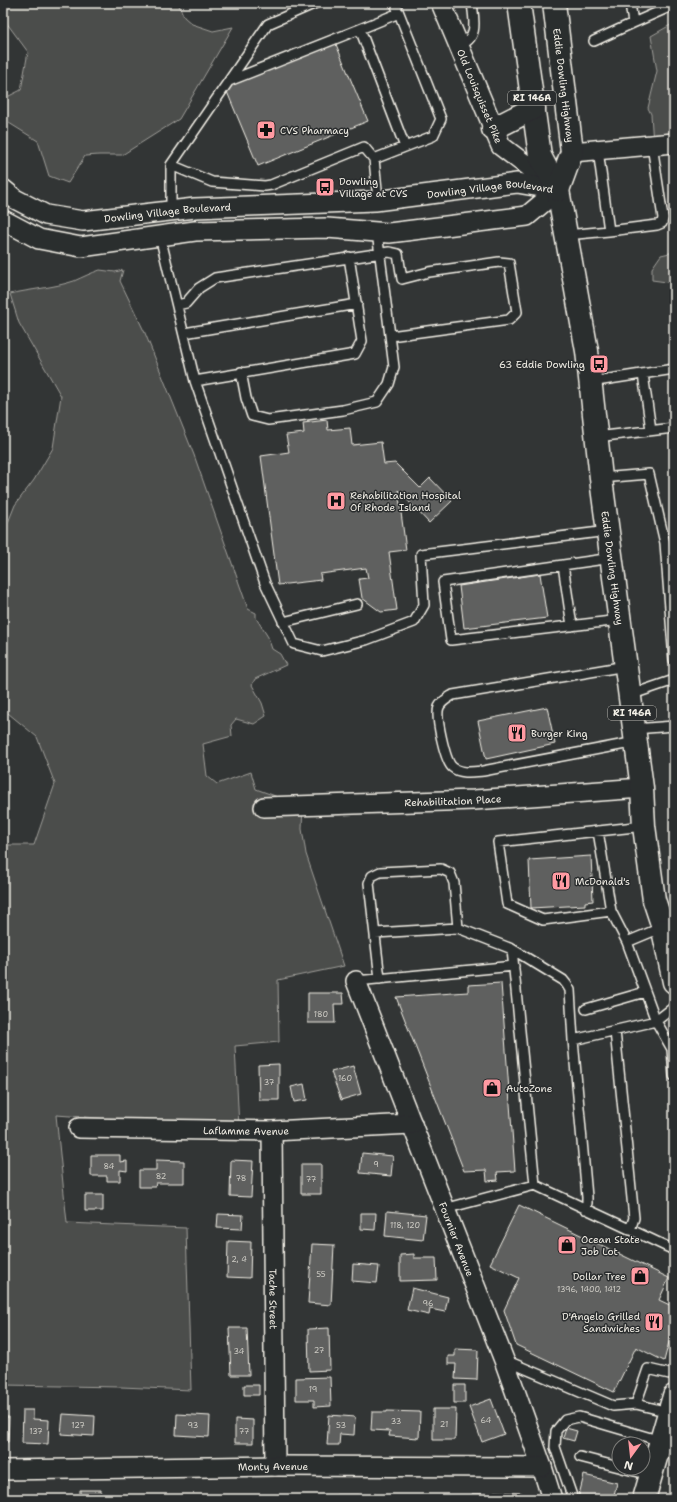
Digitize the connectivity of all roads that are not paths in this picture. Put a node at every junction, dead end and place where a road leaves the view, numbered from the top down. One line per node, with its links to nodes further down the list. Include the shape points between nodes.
1 (316, 3): 14 (lane, via 268,24)
2 (395, 3): 9 (lane)
3 (441, 3): 13 (street, Old Louisquisset Pike)
4 (472, 3): 13 (lane, via 473,32 468,40)
5 (520, 3): 15 (main road, Eddie Dowling Highway / RI 146A)
6 (554, 3): 21 (main road, Eddie Dowling Highway / RI 146A)
7 (630, 3): 10 (lane)
8 (674, 5): 10 (lane)
9 (399, 13): 11 (lane); 19 (lane, via 441,119 433,136)
10 (633, 23): 12 (lane)
11 (360, 29): 14 (lane); 19 (lane)
12 (594, 41)
13 (458, 45): 16 (street, Old Louisquisset Pike)
14 (229, 81): 23 (lane)
15 (534, 108): 16 (main road); 25 (main road, Eddie Dowling Highway / RI 146A, via 540,156)
16 (493, 129): 25 (street, Old Louisquisset Pike, via 501,146)
17 (674, 143): 18 (street)
18 (652, 145): 20 (street); 29 (lane, via 662,223)
19 (405, 147): 22 (lane)
20 (598, 150): 21 (street); 29 (lane)
21 (572, 152): 25 (main road, Eddie Dowling Highway / RI 146A)
22 (374, 159): 23 (lane, via 364,147 265,186 212,182); 26 (lane)
23 (171, 165): 27 (lane)
24 (3, 189): 27 (street, Dowling Village Boulevard, via 15,199 46,215 83,221)
25 (558, 190): 26 (street, Dowling Village Boulevard, via 517,183); 30 (street, Dowling Village Boulevard, via 527,216 388,233); 31 (main road, Eddie Dowling Highway / RI 146A)
26 (378, 200): 27 (street, Dowling Village Boulevard)
27 (171, 211)
28 (3, 220): 32 (street, Dowling Village Boulevard, via 39,239 81,247)
29 (609, 230): 31 (lane)
30 (377, 232): 32 (street, Dowling Village Boulevard, via 327,228 195,230); 33 (lane)
31 (566, 235): 43 (main road, Eddie Dowling Highway / RI 146A, via 587,351)
32 (160, 236): 36 (lane)
33 (379, 253): 34 (lane); 38 (lane); 38 (lane, via 398,254 402,279 429,272 499,262 509,263 517,312 509,320)
34 (349, 257): 35 (lane); 36 (lane, via 215,278 199,288 186,302)
35 (357, 304): 37 (lane); 40 (lane, via 362,341 355,354)
36 (177, 305): 37 (lane)
37 (184, 333): 42 (lane)
38 (390, 336): 40 (lane, via 394,367 390,384 377,402 343,410 268,420 252,416)
39 (674, 369): 41 (lane)
40 (241, 372): 42 (lane)
41 (643, 374): 43 (lane); 45 (lane)
42 (195, 381): 53 (lane, via 265,583)
43 (590, 382): 46 (main road, Eddie Dowling Highway / RI 146A)
44 (674, 428): 45 (lane)
45 (651, 430): 46 (lane)
46 (596, 437): 47 (main road, Eddie Dowling Highway / RI 146A)
47 (601, 478): 48 (main road, Eddie Dowling Highway / RI 146A); 55 (lane, via 649,474 665,543)
48 (608, 531): 49 (main road, Eddie Dowling Highway / RI 146A); 53 (lane, via 421,554 424,605 414,622 366,640 322,651 294,644)
49 (612, 558): 50 (lane); 52 (main road, Eddie Dowling Highway / RI 146A)
50 (563, 565): 54 (lane); 54 (lane, via 443,582 451,640)
51 (357, 604): 53 (lane)
52 (620, 620): 54 (lane); 56 (main road, Eddie Dowling Highway / RI 146A)
53 (283, 622)
54 (572, 626)
55 (674, 660)
56 (626, 666): 58 (main road, Eddie Dowling Highway / RI 146A); 60 (lane, via 453,695 444,700 439,707 437,718 447,759 453,767 462,772 571,754)
57 (674, 680): 58 (lane)
58 (630, 695): 60 (main road, Eddie Dowling Highway / RI 146A)
59 (674, 726): 60 (lane)
60 (635, 735): 61 (main road, Eddie Dowling Highway / RI 146A)
61 (642, 788): 62 (street, Rehabilitation Place, via 474,800); 63 (main road, Eddie Dowling Highway / RI 146A)
62 (264, 807)
63 (644, 826): 64 (lane); 68 (main road, Eddie Dowling Highway / RI 146A, via 654,900)
64 (598, 831): 65 (lane); 65 (lane, via 498,842 507,904 543,920)
65 (611, 911): 69 (lane)
66 (458, 928): 67 (lane); 67 (lane, via 454,883 450,874 441,869 380,872 372,876 369,883); 70 (lane)
67 (375, 933): 72 (lane)
68 (668, 935): 69 (lane); 74 (main road, Eddie Dowling Highway)
69 (627, 942): 75 (lane)
70 (512, 948): 71 (lane); 80 (lane, via 567,985 570,990)
71 (514, 966): 72 (lane); 85 (lane)
72 (380, 978): 73 (lane)
73 (356, 981): 82 (street, Fournier Avenue)
74 (674, 982)
75 (645, 992): 77 (lane); 78 (lane)
76 (674, 1006): 78 (lane)
77 (586, 1009)
78 (656, 1021): 79 (lane); 81 (lane, via 672,1049)
79 (615, 1031): 80 (lane); 88 (lane, via 634,1218)
80 (573, 1040): 87 (lane, via 587,1197)
81 (674, 1076)
82 (412, 1124): 84 (street, Laflamme Avenue); 86 (street, Fournier Avenue)
83 (79, 1128): 84 (street, Laflamme Avenue)
84 (272, 1131): 96 (street, Tache Street)
85 (535, 1185): 86 (lane); 87 (lane)
86 (444, 1209): 90 (street, Fournier Avenue)
87 (585, 1209): 88 (lane)
88 (630, 1230): 89 (lane)
89 (674, 1250)
90 (504, 1360): 92 (lane, via 614,1406); 97 (street, Fournier Avenue)
91 (674, 1375): 92 (lane, via 648,1369)
92 (636, 1404): 93 (lane)
93 (669, 1421): 99 (main road); 102 (lane, via 579,1417 565,1420 556,1431 555,1447)
94 (580, 1457): 95 (lane)
95 (611, 1465)
96 (275, 1466): 97 (street, Monty Avenue); 98 (street, Monty Avenue)
97 (542, 1467): 101 (street, Fournier Avenue)
98 (3, 1470)
99 (651, 1475)
100 (651, 1476): 103 (main road)
101 (552, 1499)
102 (573, 1499)
103 (644, 1499)

